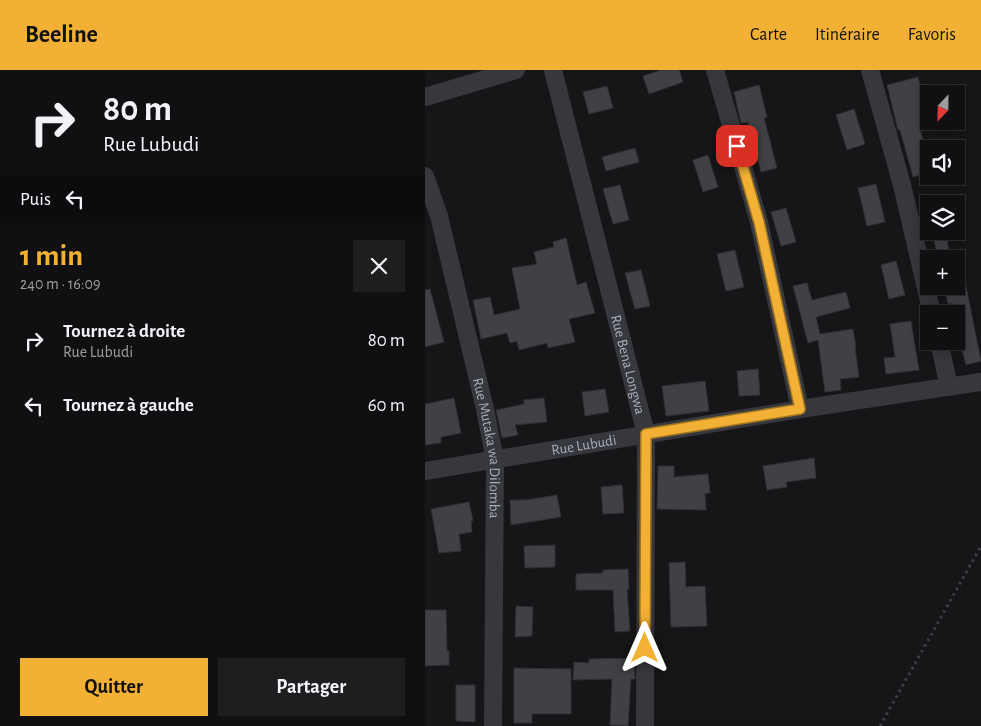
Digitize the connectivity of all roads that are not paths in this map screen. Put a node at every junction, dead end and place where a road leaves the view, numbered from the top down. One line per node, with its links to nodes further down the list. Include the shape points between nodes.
1 (516, 70): 5 (street)
2 (553, 70): 12 (street, Rue Bena Longwa)
3 (715, 70): 11 (street, via 759,222)
4 (870, 70): 7 (street, via 902,185)
5 (425, 97)
6 (425, 176): 13 (street, Rue Mutaka wa Dilomba, via 441,226)
7 (930, 305)
8 (941, 350): 10 (street)
9 (981, 382): 10 (street, Rue Lubudi)
10 (949, 386): 11 (street, Rue Lubudi)
11 (800, 409): 12 (street, Rue Lubudi)
12 (646, 434): 13 (street, Rue Lubudi); 16 (street, Rue Bena Longwa)
13 (495, 460): 14 (street, Rue Lubudi); 15 (street, Rue Mutaka wa Dilomba)
14 (425, 471)
15 (493, 726)
16 (645, 726)

